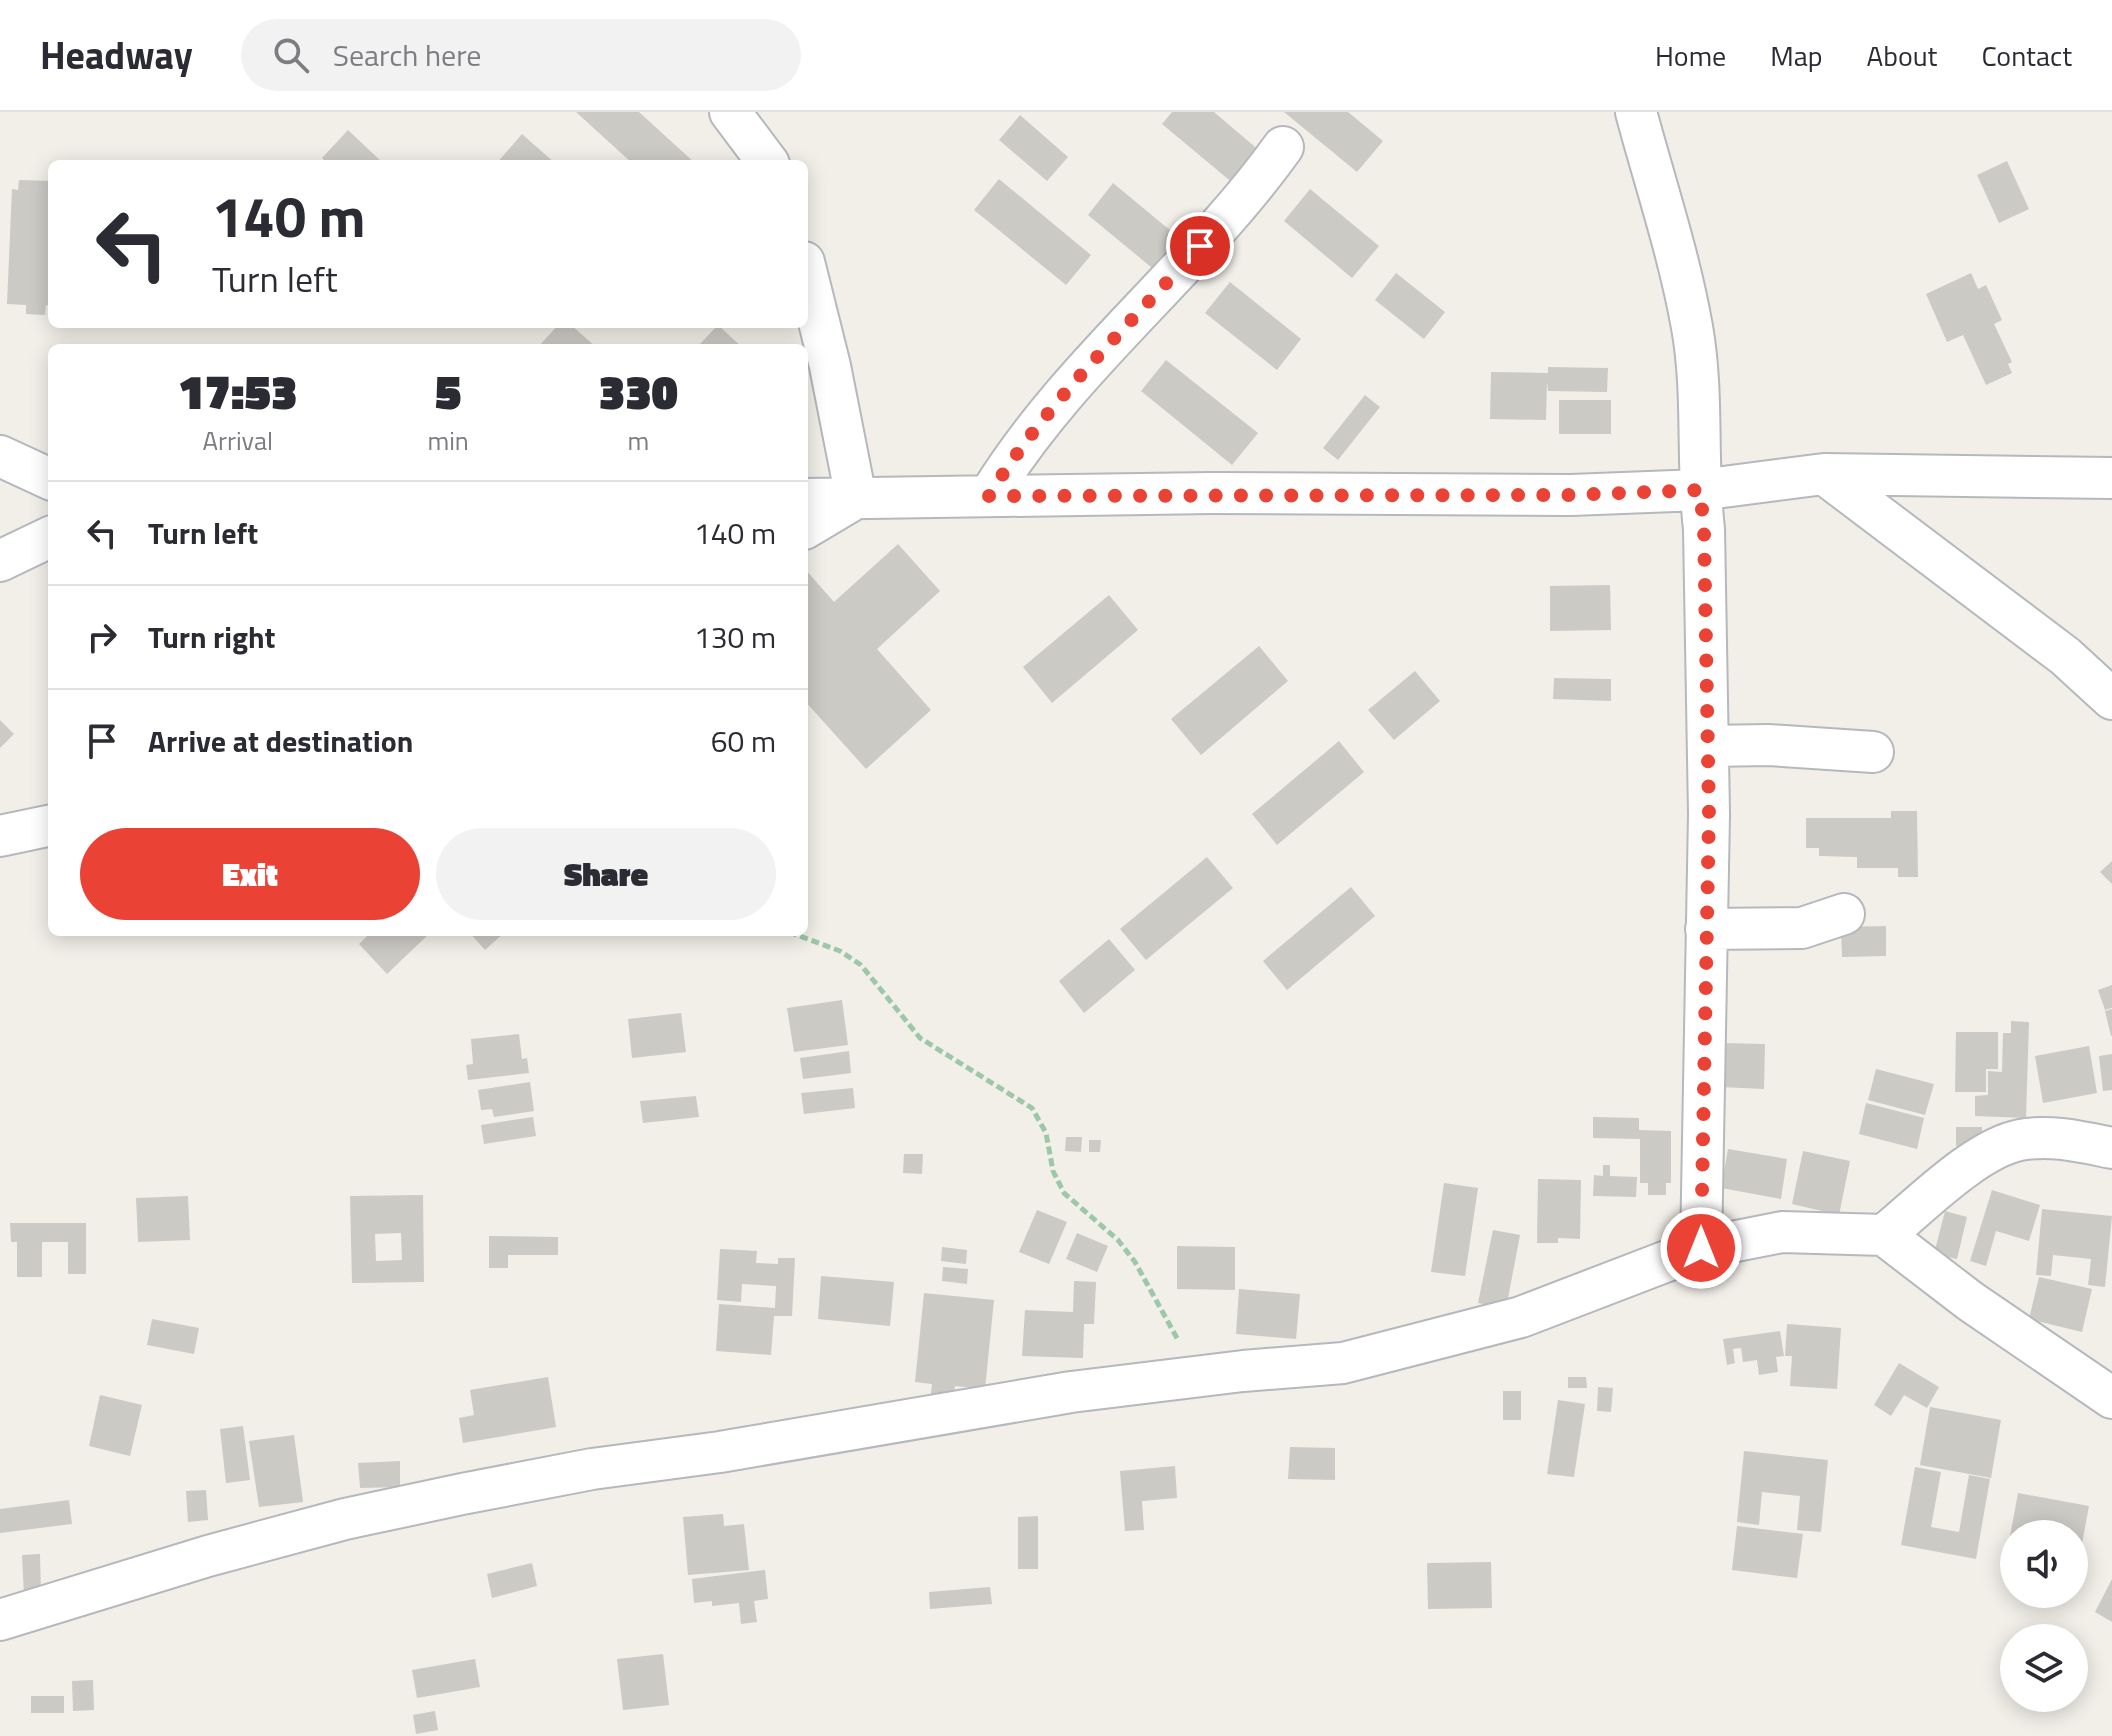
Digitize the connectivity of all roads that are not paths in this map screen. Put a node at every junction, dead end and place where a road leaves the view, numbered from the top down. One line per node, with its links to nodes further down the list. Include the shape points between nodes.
1 (730, 112): 4 (street)
2 (1636, 112): 10 (street, via 1692,327 1702,410)
3 (1283, 147): 11 (street, via 1251,192 1061,396 1019,446)
4 (766, 160)
5 (808, 278): 12 (street)
6 (0, 456): 8 (street)
7 (1824, 474): 9 (street); 10 (street); 17 (street, via 2065,656)
8 (48, 478)
9 (2112, 478)
10 (1700, 490): 11 (street); 18 (street)
11 (989, 496): 12 (street)
12 (856, 498): 13 (street); 14 (street)
13 (808, 499)
14 (808, 527)
15 (48, 538): 16 (street)
16 (0, 561)
17 (2112, 699)
18 (1708, 746): 19 (street); 23 (street)
19 (1873, 752)
20 (48, 826): 21 (street)
21 (0, 836)
22 (1844, 914): 23 (street, via 1802,928)
23 (1706, 929): 26 (street)
24 (2112, 1148): 25 (street, via 2069,1139 2021,1140 1991,1150)
25 (1884, 1235): 26 (street, via 1782,1232); 27 (street)
26 (1701, 1248): 28 (street, via 1521,1317 1343,1363 1071,1392 592,1469 345,1519)
27 (2112, 1398)
28 (0, 1620)

